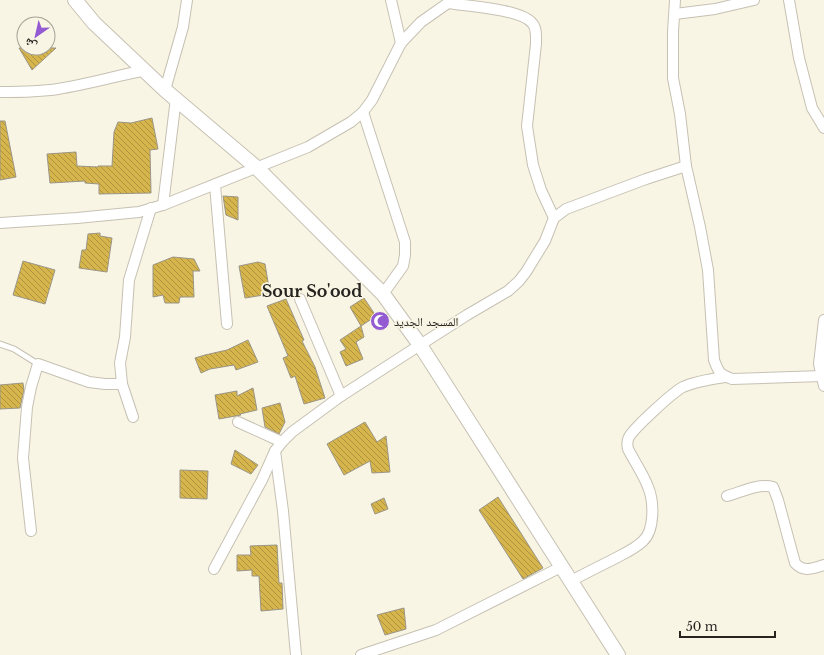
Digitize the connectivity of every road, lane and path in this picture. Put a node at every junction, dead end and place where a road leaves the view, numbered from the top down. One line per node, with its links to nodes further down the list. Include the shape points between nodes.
1 (75, 0): 10 (street, via 94,23)
2 (187, 0): 12 (street)
3 (391, 0): 9 (street)
4 (675, 0): 8 (street)
5 (754, 0): 8 (street, via 715,9)
6 (789, 0): 14 (street, via 799,58 812,108)
7 (449, 2): 9 (street, via 421,22); 20 (street, via 506,11 525,17 536,30 527,126 533,165)
8 (675, 14): 15 (street, via 673,78)
9 (401, 43): 13 (street, via 372,100)
10 (146, 70): 11 (street, via 58,89); 12 (street)
11 (0, 92)
12 (170, 94): 16 (street); 18 (street)
13 (363, 112): 16 (street, via 308,147); 22 (street, via 405,242 402,266)
14 (824, 128)
15 (686, 166): 20 (street, via 566,209); 29 (street, via 708,270 714,360 718,371)
16 (257, 168): 17 (street); 22 (street)
17 (215, 184): 18 (street); 25 (street)
18 (164, 205): 19 (street)
19 (151, 208): 21 (street, via 139,212); 31 (street, via 130,280 120,362)
20 (554, 218): 27 (street, via 545,241 519,281 508,291)
21 (0, 223)
22 (383, 294): 27 (street)
23 (300, 299): 33 (street)
24 (824, 320): 30 (street, via 819,364)
25 (227, 324)
26 (0, 344): 28 (lane, via 14,349)
27 (420, 345): 33 (street); 41 (street)
28 (38, 364): 31 (street, via 89,382); 39 (street, via 27,407 23,458)
29 (725, 376): 30 (street, via 732,379); 43 (street, via 682,388 654,411 629,437 628,449 649,488 652,501 653,514 648,534 628,552)
30 (822, 376): 32 (street)
31 (122, 384): 34 (street)
32 (824, 386)
33 (341, 396): 36 (street)
34 (133, 417)
35 (238, 422): 36 (street)
36 (282, 442): 37 (street)
37 (275, 451): 42 (street); 44 (street)
38 (727, 496): 40 (street, via 761,486 773,487 795,563 802,569)
39 (31, 531)
40 (824, 566)
41 (561, 567): 43 (street); 45 (street, via 436,630)
42 (214, 569)
43 (571, 581): 46 (street)
44 (296, 655)
45 (361, 655)
46 (618, 655)

